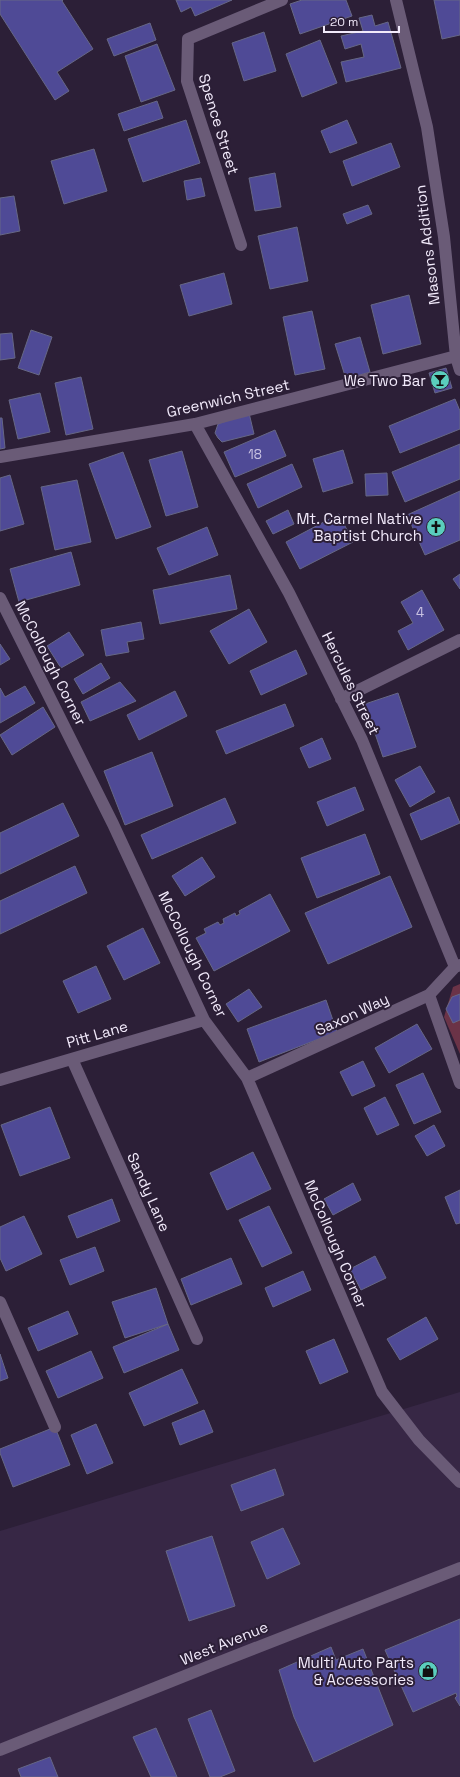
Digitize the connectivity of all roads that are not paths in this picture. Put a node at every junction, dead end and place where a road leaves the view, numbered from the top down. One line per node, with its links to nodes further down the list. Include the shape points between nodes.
1 (282, 0): 3 (street, Spence Street, via 188,39 187,81)
2 (396, 0): 4 (street, Masons Addition, via 427,127 444,237)
3 (241, 245)
4 (458, 356): 5 (street, Masons Addition); 6 (street, Greenwich Street)
5 (460, 370)
6 (195, 424): 7 (street, Greenwich Street); 10 (street, Hercules Street, via 289,593)
7 (0, 457)
8 (0, 598): 13 (street, McCollough Corner, via 113,824)
9 (460, 640): 10 (street)
10 (341, 699): 11 (street, Hercules Street, via 362,740)
11 (457, 966): 12 (street, Saxon Way)
12 (429, 995): 15 (street, Saxon Way); 17 (street)
13 (204, 1020): 14 (street, Pitt Lane); 15 (street, McCollough Corner)
14 (72, 1059): 16 (street, Pitt Lane); 19 (street, Sandy Lane)
15 (247, 1078): 21 (street, McCollough Corner, via 382,1392 419,1440)
16 (0, 1080)
17 (460, 1083)
18 (0, 1302): 20 (street)
19 (197, 1339)
20 (55, 1427)
21 (460, 1482)
22 (460, 1568): 23 (street, West Avenue)
23 (0, 1750)

